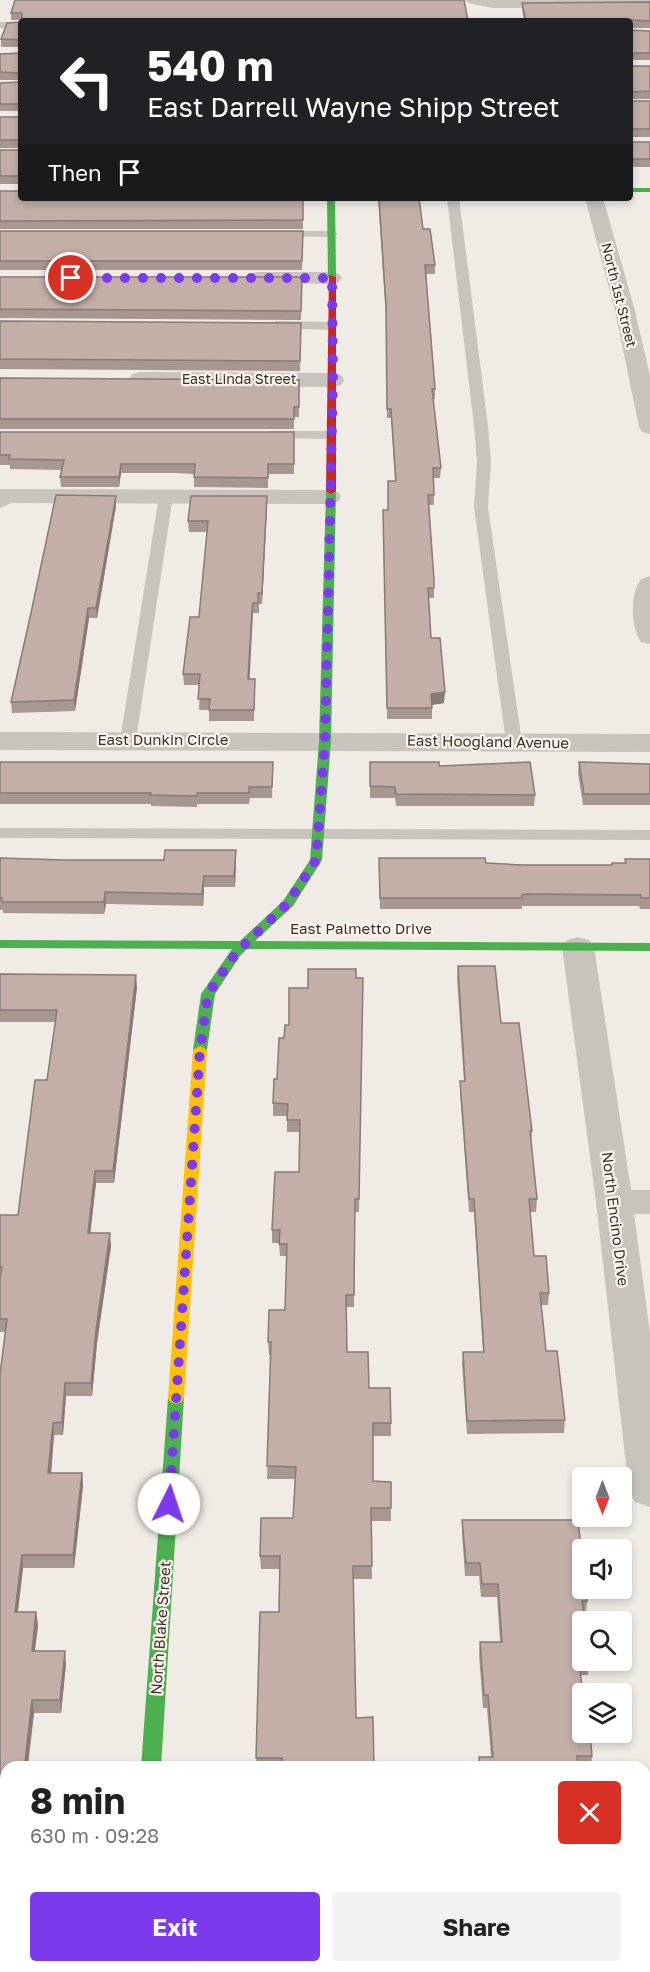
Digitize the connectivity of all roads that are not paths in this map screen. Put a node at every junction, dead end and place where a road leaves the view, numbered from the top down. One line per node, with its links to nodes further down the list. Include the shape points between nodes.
1 (473, 0): 2 (street)
2 (493, 1): 3 (street); 4 (street)
3 (650, 2)
4 (495, 18)
5 (0, 25): 6 (lane)
6 (18, 25)
7 (633, 190): 8 (street)
8 (650, 190)
9 (331, 201): 13 (street, North Blake Street)
10 (453, 201): 33 (lane, via 481,426 481,507)
11 (595, 201): 16 (street, North 1st Street)
12 (261, 234): 13 (lane)
13 (332, 234): 15 (street, North Blake Street)
14 (237, 278): 15 (street)
15 (332, 278): 19 (street, North Blake Street)
16 (625, 311): 17 (street); 22 (street, North 1st Street)
17 (650, 311)
18 (261, 326): 19 (lane)
19 (332, 326): 21 (street, North Blake Street)
20 (119, 379): 21 (street, East Linda Street)
21 (333, 380): 24 (street, North Blake Street)
22 (649, 420)
23 (260, 435): 24 (lane)
24 (331, 435): 26 (street, North Blake Street)
25 (166, 496): 26 (street); 27 (street, via 1,496); 30 (lane)
26 (329, 497): 32 (street, North Blake Street)
27 (0, 501)
28 (650, 584): 29 (street, via 646,615)
29 (650, 636)
30 (128, 740): 31 (street, East Dunkin Circle); 32 (street, East Dunkin Circle)
31 (0, 741)
32 (325, 741): 33 (street, East Hoogland Avenue); 36 (street, North Blake Street)
33 (514, 742): 34 (street, East Hoogland Avenue)
34 (650, 743)
35 (0, 833): 36 (lane)
36 (320, 833): 37 (lane); 39 (street, North Blake Street, via 316,860 288,903)
37 (650, 835)
38 (0, 944): 39 (street, East Palmetto Drive)
39 (245, 944): 40 (street, East Palmetto Drive); 45 (street, North Blake Street, via 208,994 200,1050)
40 (578, 946): 41 (street, East Palmetto Drive); 42 (street, North Encino Drive)
41 (650, 947)
42 (614, 1202): 43 (street); 44 (street, North Encino Drive)
43 (650, 1202)
44 (650, 1491)
45 (151, 1761)

